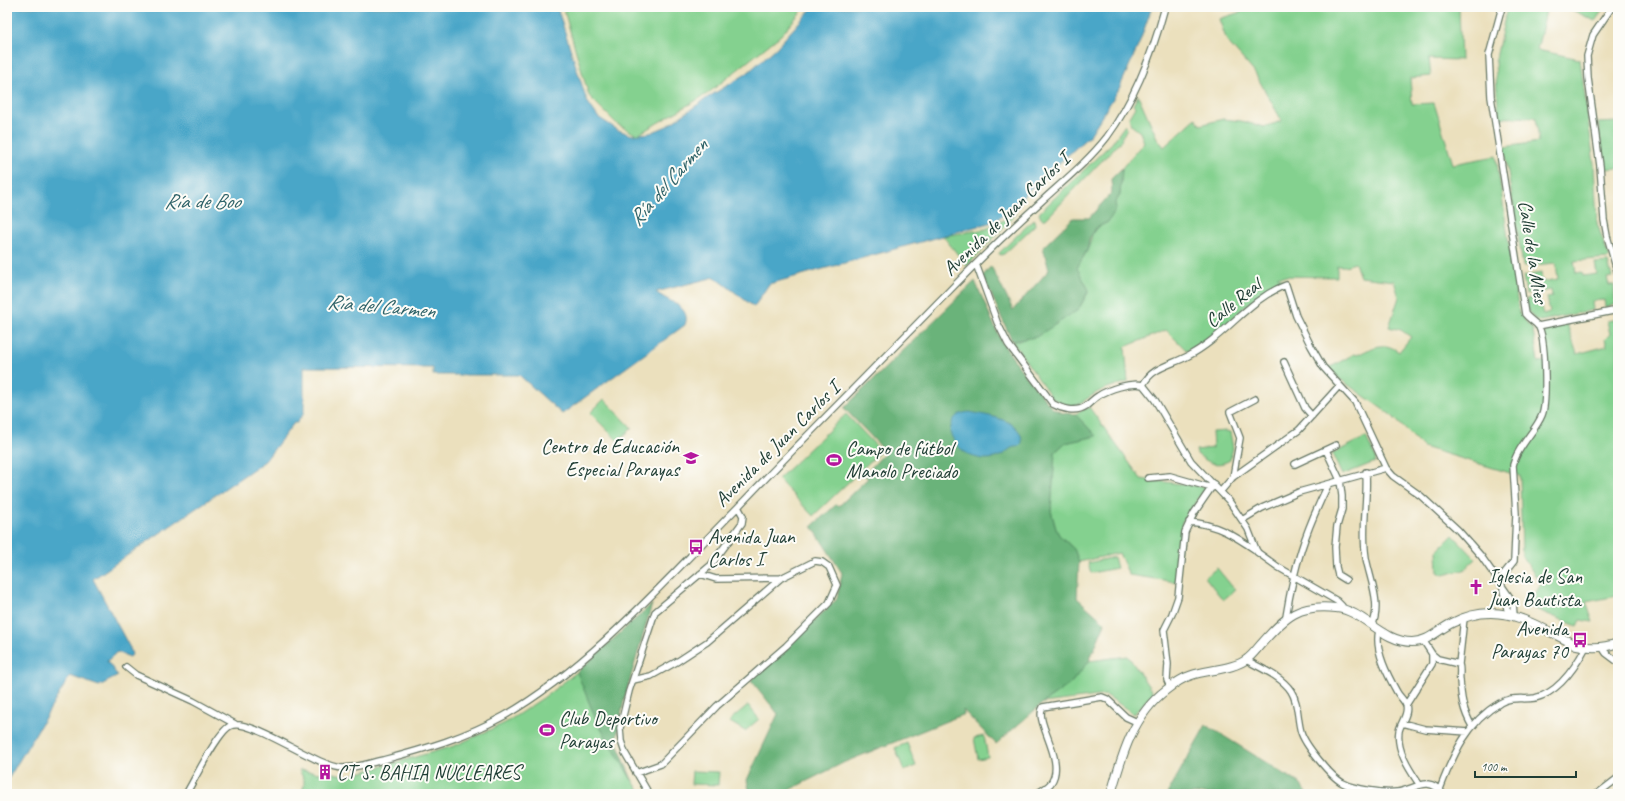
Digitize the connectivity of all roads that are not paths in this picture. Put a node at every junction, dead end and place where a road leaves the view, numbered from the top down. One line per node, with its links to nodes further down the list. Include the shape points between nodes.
1 (1165, 7): 4 (street, Avenida de Juan Carlos I, via 1160,28 1141,74 1127,105 1111,130 1085,161)
2 (1502, 7): 7 (street, Calle de la Mies, via 1490,55 1491,97 1525,314)
3 (1612, 7): 5 (street, via 1592,35 1587,56 1606,236)
4 (976, 264): 9 (street, via 997,322 1008,344 1053,404 1060,408 1078,409 1085,407 1099,395 1130,385); 24 (street, Avenida de Juan Carlos I)
5 (1618, 274)
6 (1618, 310): 7 (street)
7 (1538, 326): 32 (street, Calle de la Mies, via 1544,360 1545,406 1542,416 1513,465 1516,514 1514,561)
8 (1284, 362): 12 (street)
9 (1143, 385): 10 (street, Calle Real, via 1153,371 1188,356 1213,340 1257,300 1286,284 1296,316 1311,346 1323,367); 22 (street, via 1155,400 1191,460)
10 (1339, 386): 12 (street); 16 (street, Calle Real, via 1355,402)
11 (1255, 399): 18 (street, via 1230,412 1240,438)
12 (1312, 416): 18 (street, via 1299,430)
13 (1336, 445): 14 (street)
14 (1326, 450): 15 (street); 20 (street)
15 (1295, 464)
16 (1386, 468): 17 (street); 32 (street, Calle Real, via 1458,530 1481,556)
17 (1366, 472): 20 (street); 40 (street, via 1365,546 1377,613)
18 (1233, 477): 23 (street)
19 (1148, 478): 22 (street, via 1170,476)
20 (1340, 480): 21 (street); 31 (street, via 1342,504 1336,534 1335,561 1338,575)
21 (1328, 485): 25 (street, via 1276,501); 29 (street, via 1308,525)
22 (1213, 486): 23 (street); 26 (street)
23 (1221, 491): 25 (street)
24 (738, 507): 28 (street, via 743,516 742,523 711,565); 56 (street, Avenida de Juan Carlos I, via 591,652 538,694 506,715 471,733 425,749 341,768 304,754 258,730)
25 (1242, 520): 27 (street)
26 (1189, 522): 27 (street, via 1211,524); 52 (street, via 1185,532 1178,597 1164,630 1167,680)
27 (1257, 552): 29 (street)
28 (700, 574): 30 (street, via 716,579); 51 (street, via 654,612)
29 (1293, 575): 35 (street, via 1337,601); 38 (street)
30 (781, 578): 51 (street, via 707,642 662,670); 59 (street, via 818,561 832,570 836,585 829,603 786,646 717,706 661,764)
31 (1346, 580)
32 (1498, 581): 33 (street, Calle Real)
33 (1503, 588): 34 (street, Calle Real); 37 (street, Calle Real, via 1513,603)
34 (1506, 603): 36 (street); 37 (street, Calle Real)
35 (1342, 609): 38 (street, via 1305,610); 40 (street)
36 (1495, 613): 37 (street); 39 (street)
37 (1512, 615): 44 (street, via 1576,645)
38 (1286, 617): 47 (street)
39 (1464, 618): 42 (street); 49 (street)
40 (1372, 626): 41 (street)
41 (1380, 631): 42 (street, via 1401,641); 53 (street, via 1378,637 1382,660)
42 (1423, 640): 46 (street)
43 (1618, 643): 45 (street)
44 (1586, 647): 45 (street); 57 (street, via 1576,666 1554,689 1537,698 1517,698 1501,703)
45 (1602, 647): 48 (street)
46 (1432, 654): 49 (street, via 1438,659); 53 (street, via 1430,668)
47 (1246, 660): 52 (street, via 1186,677); 61 (street, via 1279,679 1290,689 1297,706 1304,740 1342,783 1390,793)
48 (1618, 662)
49 (1459, 664): 57 (street, via 1461,698)
50 (126, 667): 56 (street, Avenida de Juan Carlos I, via 136,675)
51 (633, 680): 59 (street, via 624,710 621,734 625,753)
52 (1170, 687): 54 (street, via 1155,697)
53 (1406, 705): 55 (street)
54 (1137, 722): 65 (street, via 1126,717 1102,697 1043,707 1040,715 1053,751 1055,772 1049,785); 66 (street, via 1128,741)
55 (1402, 723): 58 (street, via 1430,729); 61 (street, via 1399,734 1400,748)
56 (235, 724): 63 (street, via 228,727 219,738)
57 (1472, 726): 58 (street)
58 (1468, 732): 62 (street, via 1453,758)
59 (636, 773): 64 (street)
60 (1618, 778): 67 (street)
61 (1419, 784): 62 (street, via 1431,784)
62 (1441, 792)
63 (186, 794)
64 (649, 794)
65 (1036, 794)
66 (1111, 794)
67 (1597, 794)

